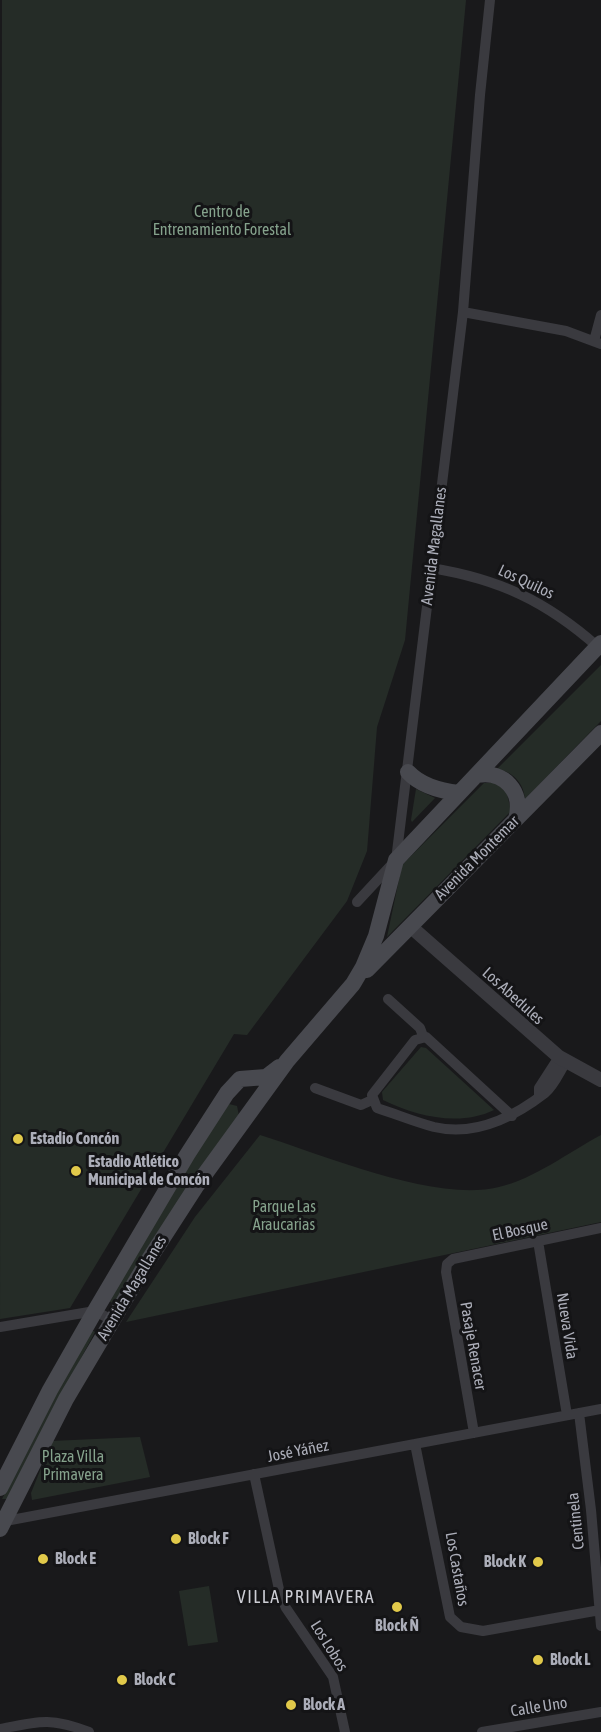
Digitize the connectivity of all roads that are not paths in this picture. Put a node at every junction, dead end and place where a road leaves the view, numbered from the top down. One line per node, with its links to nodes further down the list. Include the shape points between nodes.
1 (490, 0): 2 (street, Avenida Magallanes)
2 (463, 312): 4 (street, via 566,330); 5 (street, Avenida Magallanes)
3 (601, 315): 4 (street)
4 (597, 343)
5 (431, 568): 6 (street, Los Quilos, via 519,592 548,607); 8 (street, Avenida Magallanes)
6 (599, 645): 9 (main road)
7 (601, 733): 11 (main road, Avenida Montemar)
8 (408, 772): 10 (main road, via 435,788); 12 (street, Avenida Magallanes)
9 (477, 775): 10 (main road); 11 (main road, via 495,775 510,785 519,804)
10 (459, 793): 12 (main road)
11 (516, 819): 14 (main road, Avenida Montemar)
12 (396, 860): 13 (street); 15 (main road, Avenida Magallanes, via 376,936)
13 (357, 902)
14 (410, 926): 15 (main road, Avenida Montemar); 18 (street, Los Abedules)
15 (353, 984): 19 (main road, Avenida Magallanes)
16 (388, 999): 17 (street, via 420,1028)
17 (423, 1036): 23 (street, via 415,1040 374,1090); 24 (street, via 430,1038)
18 (562, 1060): 20 (street, Los Abedules); 24 (street, via 539,1088 539,1096)
19 (287, 1061): 22 (main road, Avenida Magallanes, via 266,1077 240,1079); 25 (main road, Avenida Magallanes)
20 (601, 1080)
21 (315, 1088): 23 (street, via 361,1105)
22 (227, 1093): 25 (main road, via 242,1099); 29 (main road, Avenida Magallanes)
23 (372, 1100): 24 (street, via 377,1108 450,1129 488,1125)
24 (512, 1116)
25 (243, 1121): 30 (main road, Avenida Magallanes, via 196,1185)
26 (601, 1228): 27 (street, El Bosque)
27 (538, 1241): 28 (street, El Bosque, via 453,1259); 34 (street, Nueva Vida)
28 (447, 1264): 35 (street, Pasaje Renacer)
29 (95, 1311): 30 (street); 31 (street); 38 (main road, Avenida Magallanes)
30 (112, 1320): 39 (main road, Avenida Magallanes)
31 (0, 1327)
32 (601, 1409): 33 (street, José Yáñez)
33 (579, 1413): 34 (street, José Yáñez); 40 (street, Centinela)
34 (567, 1415): 35 (street, José Yáñez)
35 (474, 1433): 36 (street, José Yáñez)
36 (416, 1444): 37 (street, José Yáñez); 40 (street, Los Castaños, via 447,1605 454,1622 471,1631 483,1631)
37 (254, 1474): 39 (street, José Yáñez); 45 (street, Los Lobos, via 280,1594 333,1677)
38 (0, 1488)
39 (1, 1524)
40 (600, 1610): 41 (street, Centinela)
41 (601, 1626)
42 (601, 1712): 46 (street, Calle Uno)
43 (0, 1729): 44 (street, via 47,1720)
44 (89, 1732)
45 (345, 1732)
46 (482, 1732)

